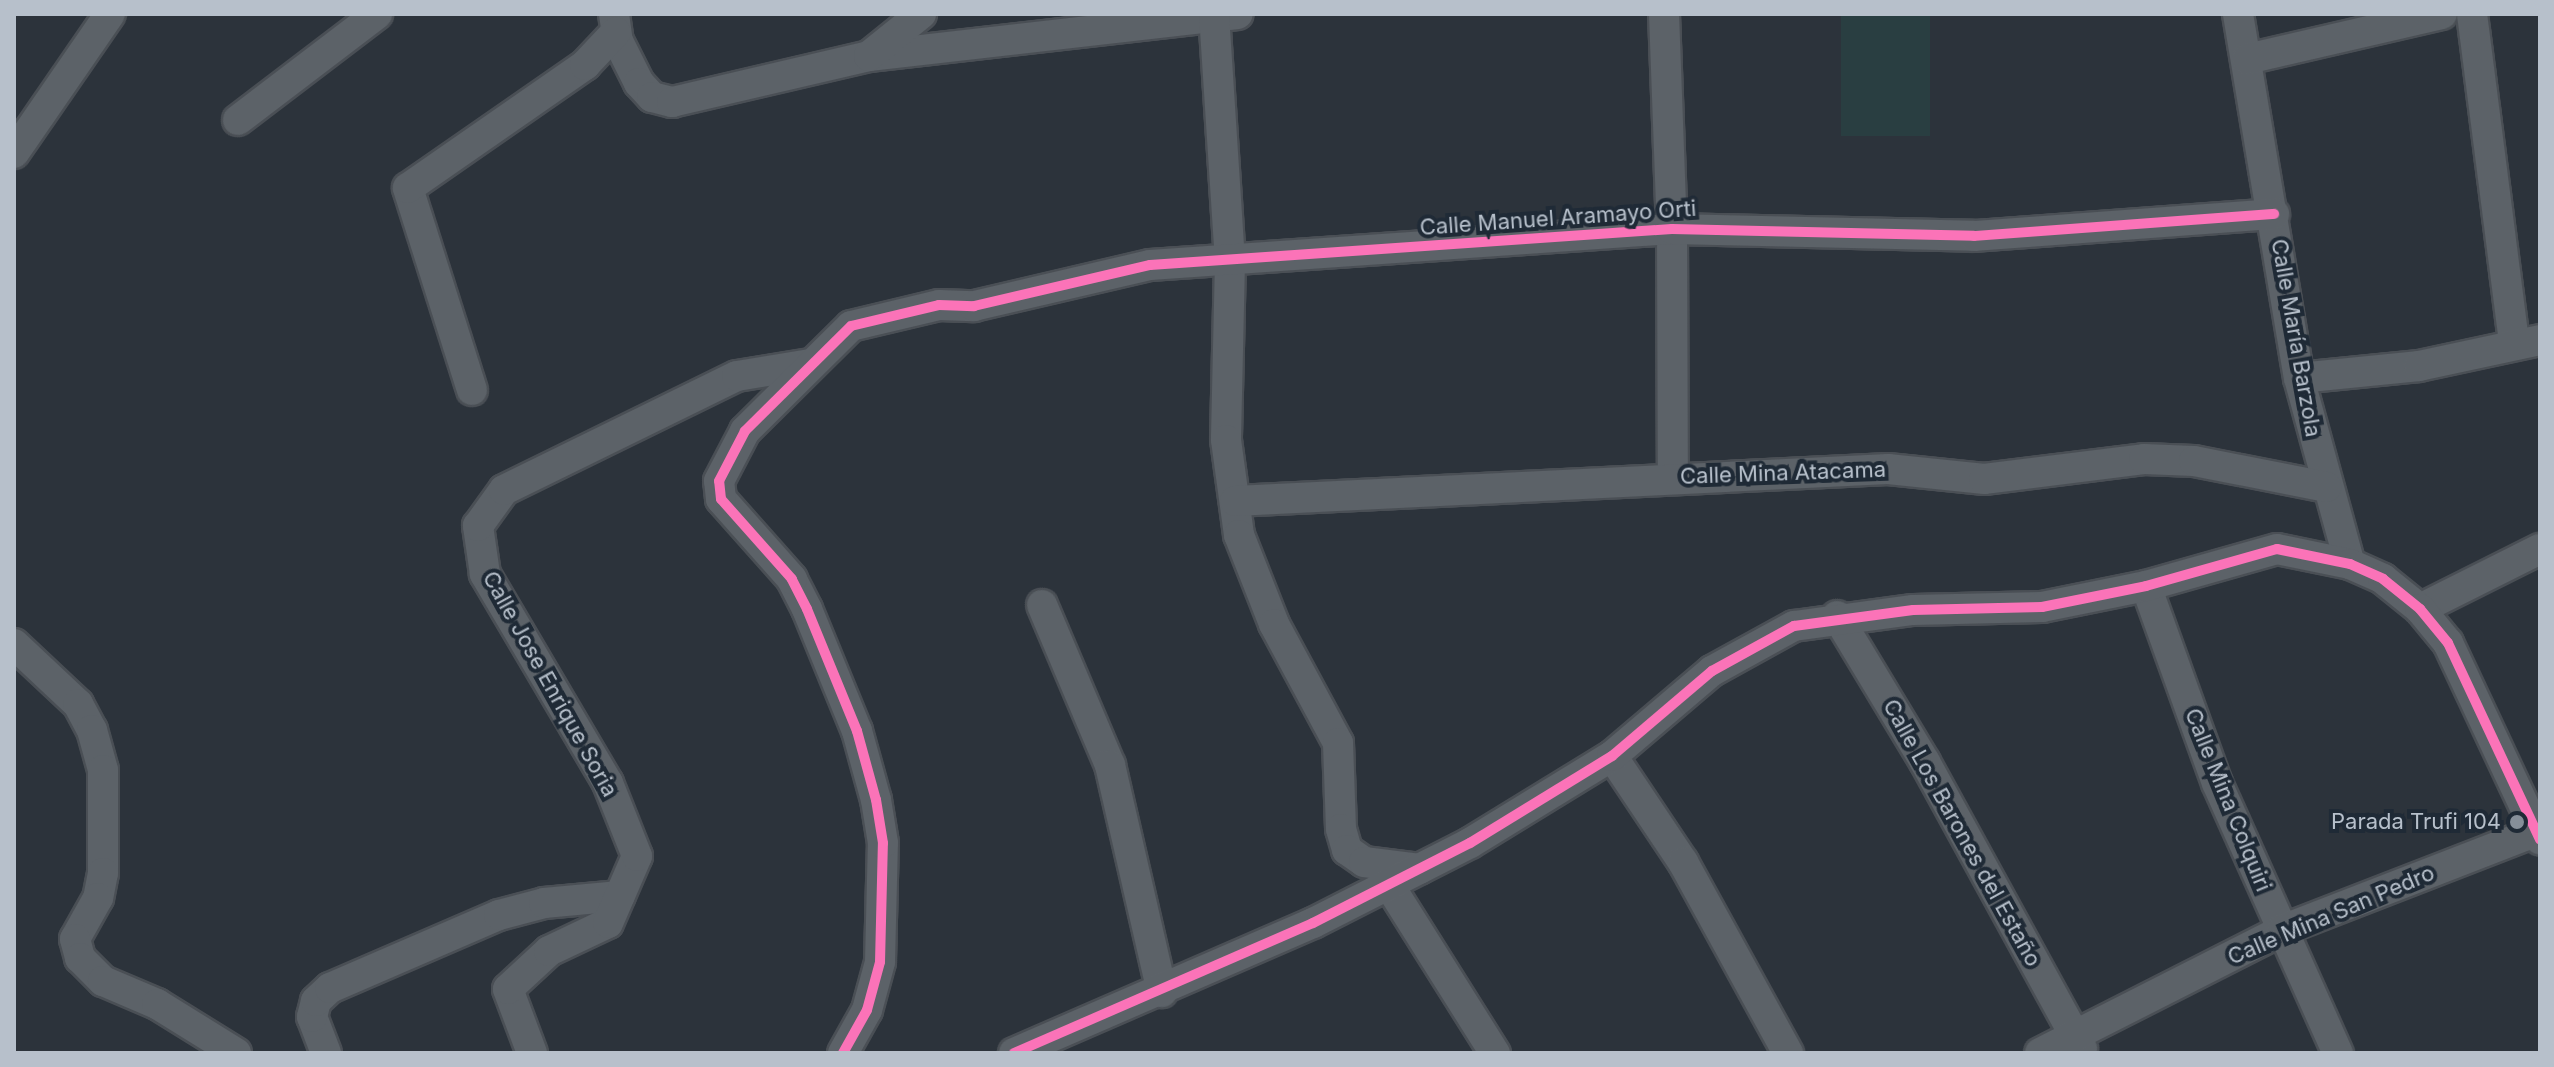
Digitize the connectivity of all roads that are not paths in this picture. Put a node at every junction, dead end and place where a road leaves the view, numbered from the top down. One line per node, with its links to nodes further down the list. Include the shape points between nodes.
1 (110, 14): 13 (street)
2 (377, 14): 12 (street)
3 (921, 14): 10 (street)
4 (1664, 14): 15 (street)
5 (2238, 14): 11 (street, Calle María Barzola)
6 (2442, 14): 11 (street)
7 (2472, 14): 17 (street)
8 (1222, 15): 10 (street); 16 (street)
9 (615, 23): 10 (street, via 639,83 652,97 672,102); 20 (street, via 585,65 408,188)
10 (869, 56)
11 (2247, 59): 14 (street, Calle María Barzola)
12 (238, 120)
13 (14, 153)
14 (2274, 214): 15 (street, Calle Manuel Aramayo Orti, via 1974,236); 19 (street, Calle María Barzola)
15 (1672, 229): 16 (street, Calle Manuel Aramayo Orti); 21 (street)
16 (1230, 261): 18 (street, Calle Manuel Aramayo Orti, via 1150,265 974,306 939,305 851,326); 23 (street, via 1226,440)
17 (2527, 341): 19 (street, via 2419,366)
18 (810, 364): 35 (street, Calle Jose Enrique Soria, via 737,376 504,490 478,526 485,574 608,783 637,856); 42 (street, via 745,431 719,481 721,499 792,579 807,609 857,731 876,800 883,843 880,962 867,1010)
19 (2299, 378): 22 (street, Calle María Barzola)
20 (472, 390)
21 (1673, 477): 22 (street, Calle Mina Atacama, via 1921,469 1984,479 2144,459 2194,461); 23 (street, Calle Mina Atacama)
22 (2326, 487): 25 (street, Calle María Barzola)
23 (1235, 501): 33 (street, via 1239,535 1274,624 1338,743 1341,829 1347,850 1364,862)
24 (2540, 549): 28 (street)
25 (2350, 564): 26 (street, via 2277,549); 28 (street, via 2383,579)
26 (2146, 586): 29 (street, via 2042,607); 36 (street, Calle Mina Colquiri, via 2217,783)
27 (1042, 605): 37 (street, via 1110,765)
28 (2420, 609): 32 (street, via 2448,643)
29 (1837, 616): 31 (street, via 1794,626 1737,656); 38 (street, Calle Los Barones del Estaño, via 1925,762)
30 (14, 644): 39 (street, via 78,704 103,770 103,873 98,898 75,939 80,958 103,981 157,1004)
31 (1612, 756): 33 (street); 45 (street, via 1683,862)
32 (2539, 833): 36 (street, Calle Mina San Pedro)
33 (1420, 869): 34 (street)
34 (1389, 885): 37 (street); 44 (street)
35 (620, 896): 40 (street, via 544,903 499,915 330,988 316,1001 312,1017); 41 (street, Calle Jose Enrique Soria, via 608,923 549,951 508,989)
36 (2282, 930): 38 (street, Calle Mina San Pedro); 47 (street, Calle Mina Colquiri)
37 (1162, 992): 43 (street)
38 (2079, 1044): 46 (street, Calle Mina San Pedro)
39 (236, 1053)
40 (326, 1053)
41 (532, 1053)
42 (843, 1053)
43 (1014, 1053)
44 (1495, 1053)
45 (1788, 1053)
46 (2040, 1053)
47 (2338, 1053)

